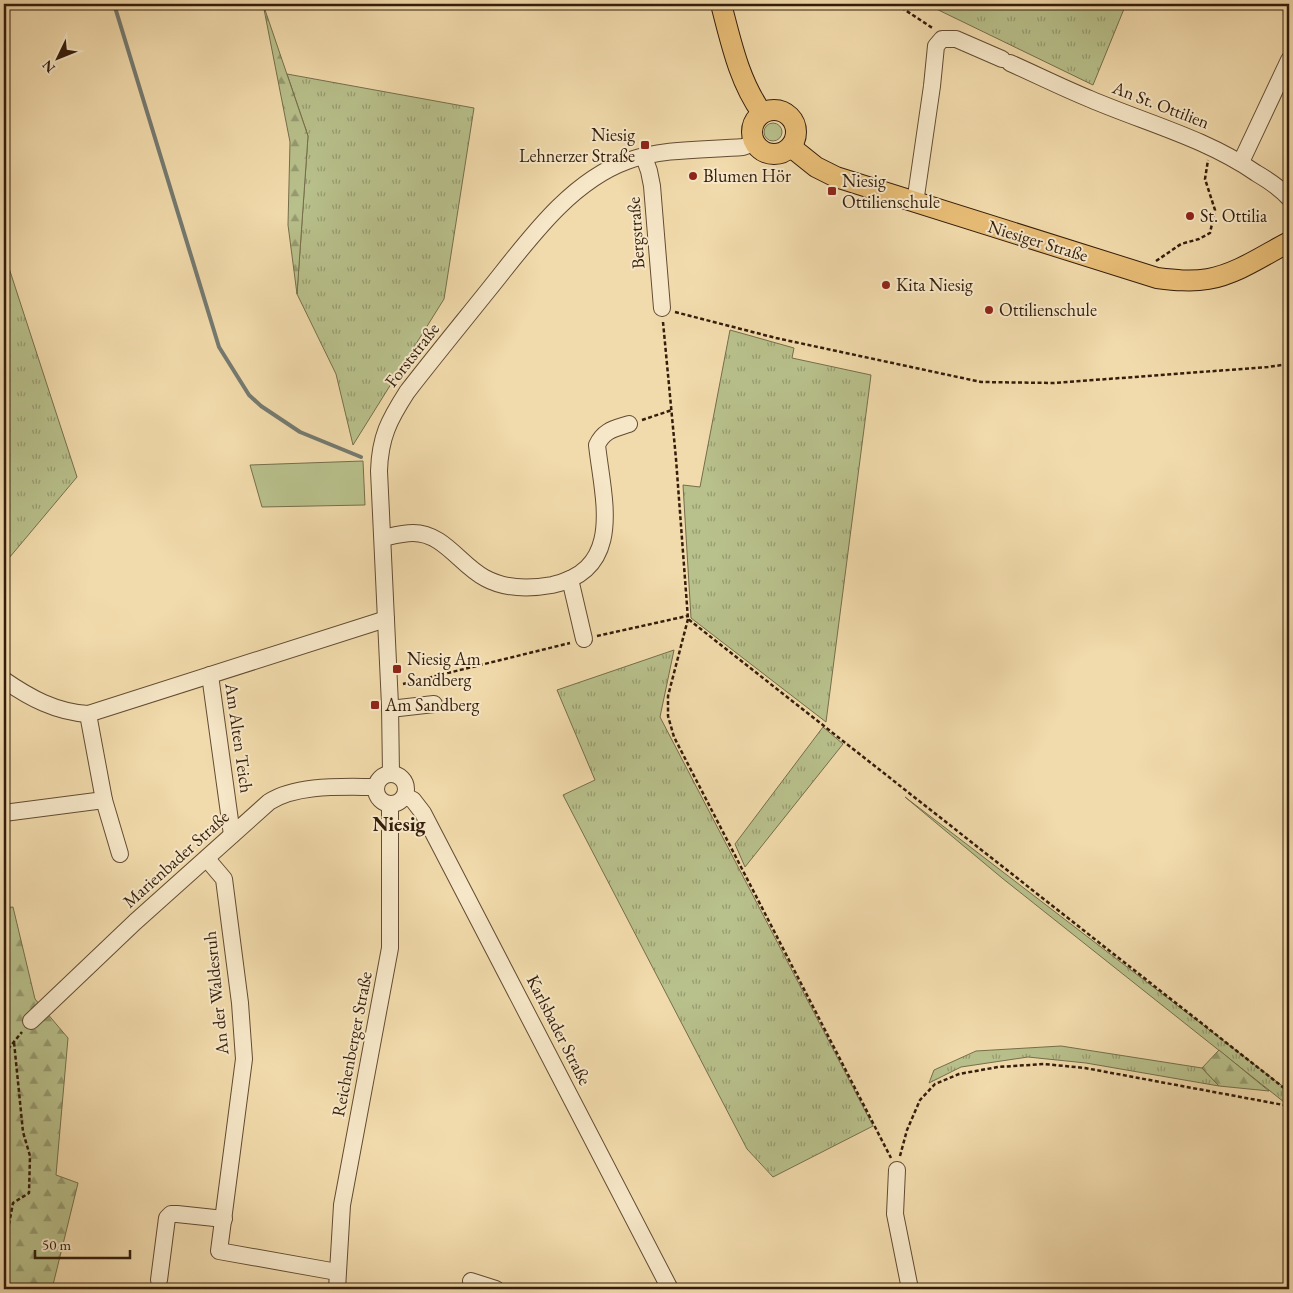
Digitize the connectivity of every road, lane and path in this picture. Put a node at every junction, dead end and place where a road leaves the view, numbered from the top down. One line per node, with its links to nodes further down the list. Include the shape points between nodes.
1 (721, 4): 5 (main road, via 738,66)
2 (896, 4): 3 (path, via 938,31)
3 (942, 39): 7 (street, An St. Ottilien, via 956,39 1090,100); 12 (street, via 936,46)
4 (1289, 60): 10 (street)
5 (762, 114): 6 (main road, via 752,130); 8 (main road, via 776,110 789,115 797,134)
6 (755, 144): 8 (main road, via 772,154); 9 (street, Forststraße)
7 (1209, 146): 10 (street, An St. Ottilien); 14 (path, via 1206,179 1215,210 1210,233 1181,244 1148,267)
8 (791, 147): 12 (main road, Niesiger Straße, via 836,178)
9 (644, 157): 15 (street, Bergstraße, via 652,186); 19 (street, Forststraße, via 610,169 553,213 407,392 386,429 380,457)
10 (1241, 162): 11 (street, An St. Ottilien)
11 (1289, 198)
12 (915, 203): 14 (main road, Niesiger Straße)
13 (1289, 242): 14 (main road, Niesiger Straße, via 1232,272 1208,279 1178,281)
14 (1145, 276)
15 (662, 308): 16 (path, via 776,338 981,382 1054,383); 17 (path)
16 (1289, 364)
17 (672, 410): 18 (path); 21 (path)
18 (628, 424): 20 (street, via 601,436 597,445 604,538 590,564)
19 (382, 538): 20 (street, via 412,533 426,535 443,543 465,565 504,586 541,587); 22 (street, Forststraße)
20 (570, 580): 23 (street)
21 (688, 618): 23 (path); 42 (path); 44 (path, via 668,696 668,716 674,738)
22 (386, 619): 24 (street); 26 (street, Forststraße)
23 (584, 640): 26 (path)
24 (210, 675): 29 (street); 36 (street, Am Alten Teich)
25 (4, 680): 29 (street, via 52,706 70,713)
26 (390, 687): 28 (street, Forststraße)
27 (434, 704): 28 (street)
28 (390, 709): 30 (street, Forststraße)
29 (88, 714): 33 (street)
30 (391, 773): 31 (street, via 380,777); 32 (street, via 403,779)
31 (375, 787): 34 (street, via 379,799); 36 (street, Marienbader Straße, via 314,789 283,795 269,802)
32 (405, 796): 34 (street, via 401,801); 52 (street, Karlsbader Straße, via 413,800 423,813)
33 (104, 800): 35 (street); 37 (street)
34 (390, 804): 47 (street, Reichenberger Straße, via 390,948 342,1205)
35 (4, 813)
36 (232, 836): 38 (street, Marienbader Straße)
37 (120, 854)
38 (207, 858): 39 (street, Marienbader Straße); 45 (street, An der Waldesruh, via 224,879 243,1030 244,1059)
39 (31, 1021): 40 (path)
40 (14, 1042): 41 (path); 46 (path, via 23,1132 30,1156 29,1193 13,1203)
41 (4, 1054)
42 (1289, 1092)
43 (1289, 1106): 44 (path, via 1085,1068 1044,1064 998,1067 959,1074 936,1084 920,1100 907,1130)
44 (897, 1170): 53 (street, via 895,1214)
45 (224, 1219): 47 (street, An der Waldesruh, via 219,1251); 48 (street, via 171,1214 167,1218)
46 (4, 1250)
47 (337, 1272): 50 (street, Reichenberger Straße)
48 (159, 1280)
49 (471, 1281): 51 (street)
50 (337, 1289)
51 (496, 1289)
52 (670, 1289)
53 (910, 1289)

